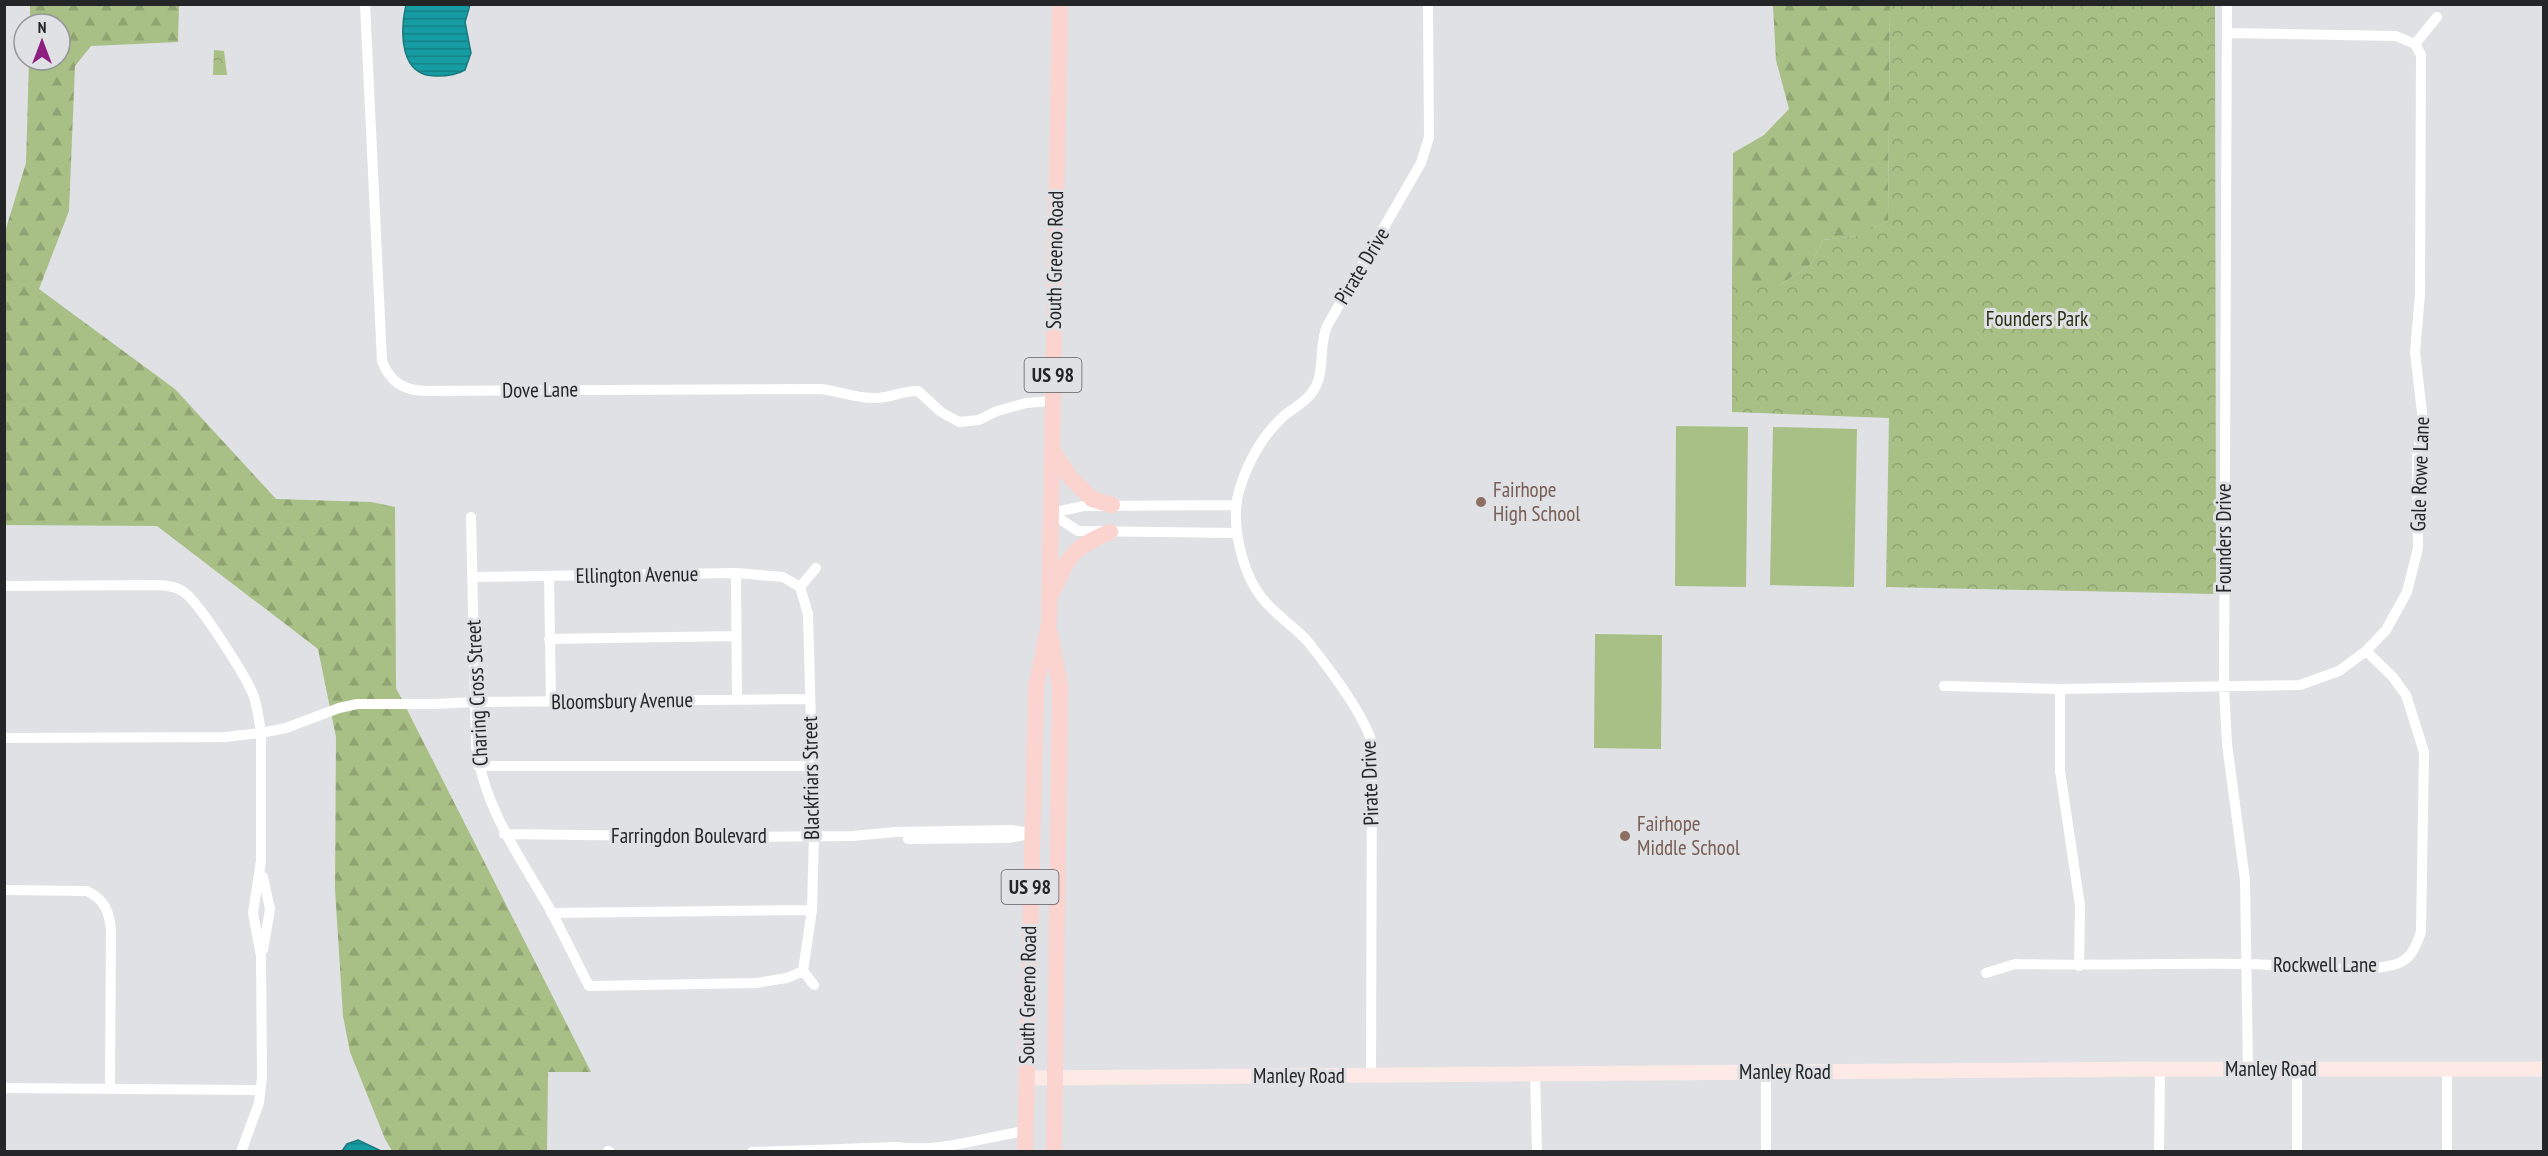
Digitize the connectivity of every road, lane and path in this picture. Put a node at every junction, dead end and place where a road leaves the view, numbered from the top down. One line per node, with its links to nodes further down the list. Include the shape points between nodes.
1 (365, 4): 8 (street, Dove Lane, via 382,361 399,386 425,391 810,389 869,398 918,391 959,422 979,420 1026,403)
2 (1060, 4): 8 (main road, South Greeno Road / US 98)
3 (1428, 4): 11 (street, Pirate Drive, via 1429,137 1421,163 1327,326 1322,337 1319,381 1305,401 1267,432 1250,464)
4 (2227, 4): 6 (street, Founders Drive)
5 (2437, 16): 7 (street)
6 (2228, 33): 7 (street, via 2396,36); 28 (street, Founders Drive)
7 (2415, 44): 26 (street, Gale Rowe Lane, via 2422,65 2420,294 2415,352 2423,421 2417,456 2418,548 2398,612)
8 (1053, 401): 9 (main road, South Greeno Road / US 98)
9 (1052, 450): 10 (main road, via 1070,477 1092,499); 12 (main road, South Greeno Road / US 98)
10 (1112, 505): 11 (street); 12 (street)
11 (1236, 505): 15 (street, Pirate Drive)
12 (1051, 513): 14 (street, via 1078,531); 22 (main road, South Greeno Road / US 98)
13 (471, 517): 19 (street, Charing Cross Street)
14 (1110, 532): 15 (street); 22 (main road, via 1074,551)
15 (1236, 533): 58 (street, Pirate Drive, via 1250,577 1262,598 1309,642 1364,720 1371,743)
16 (816, 568): 21 (street)
17 (736, 573): 18 (street, Ellington Avenue); 21 (street, Ellington Avenue, via 783,577); 24 (street)
18 (549, 576): 19 (street, Ellington Avenue); 25 (street)
19 (472, 577): 32 (street, Charing Cross Street)
20 (4, 586): 34 (street, via 159,585 184,592 200,609 246,681 258,709)
21 (800, 587): 31 (street, Blackfriars Street, via 808,614)
22 (1049, 599): 23 (main road, South Greeno Road / US 98)
23 (1049, 623): 38 (main road, South Greeno Road / US 98, via 1036,687); 60 (main road, South Greeno Road / US 98, via 1060,686)
24 (736, 636): 25 (street); 30 (street)
25 (549, 639): 33 (street)
26 (2366, 651): 28 (street, Gale Rowe Lane, via 2339,670 2300,685); 46 (street, Rockwell Lane, via 2406,695 2424,752 2421,922 2417,943 2402,961 2383,967)
27 (1944, 686): 29 (street, Gale Rowe Lane)
28 (2224, 687): 29 (street, Gale Rowe Lane); 46 (street, Founders Drive, via 2227,744 2245,880)
29 (2060, 689): 47 (street, via 2060,771 2080,906)
30 (737, 699): 31 (street, Bloomsbury Avenue); 33 (street, Bloomsbury Avenue)
31 (810, 699): 37 (street, Blackfriars Street)
32 (475, 702): 33 (street, Bloomsbury Avenue); 34 (street, Bloomsbury Avenue, via 357,704); 36 (street, Charing Cross Street)
33 (551, 702)
34 (261, 733): 35 (street, Bloomsbury Avenue, via 225,737); 41 (street)
35 (4, 738)
36 (478, 765): 37 (street); 39 (street, Charing Cross Street)
37 (812, 765): 40 (street, Blackfriars Street)
38 (1031, 833): 40 (street, Farringdon Boulevard, via 1009,838); 59 (main road, South Greeno Road / US 98)
39 (504, 834): 40 (street, Farringdon Boulevard); 44 (street, Charing Cross Street)
40 (813, 835): 43 (street, Blackfriars Street)
41 (261, 861): 45 (street, via 253,913); 45 (street, via 270,909)
42 (4, 890): 62 (street, via 87,891 107,908 111,930)
43 (812, 910): 44 (street); 48 (street, Blackfriars Street)
44 (551, 913): 48 (street, Charing Cross Street, via 589,986 756,983)
45 (261, 956): 63 (street)
46 (2248, 964): 47 (street, Rockwell Lane); 52 (street, Founders Drive)
47 (2079, 966): 49 (street, Rockwell Lane, via 2015,964)
48 (803, 971): 50 (street)
49 (1986, 973)
50 (814, 985)
51 (2160, 1069): 52 (street, Manley Road); 56 (street, Manley Road); 71 (street)
52 (2248, 1069): 53 (street, Manley Road)
53 (2297, 1069): 54 (street, Manley Road); 72 (street)
54 (2447, 1069): 55 (street, Manley Road); 73 (street)
55 (2544, 1069)
56 (1766, 1072): 57 (street, Manley Road); 70 (street)
57 (1535, 1074): 58 (street, Manley Road); 69 (street)
58 (1371, 1076): 60 (street, Manley Road)
59 (1026, 1078): 60 (street, Manley Road); 64 (main road, South Greeno Road / US 98)
60 (1055, 1078): 68 (main road, South Greeno Road / US 98)
61 (4, 1088): 62 (street)
62 (110, 1088): 63 (street)
63 (260, 1089): 65 (street, via 254,1121)
64 (1024, 1131): 66 (street, via 937,1148); 67 (main road, South Greeno Road / US 98)
65 (241, 1152)
66 (752, 1152)
67 (1024, 1152)
68 (1054, 1152)
69 (1537, 1152)
70 (1766, 1152)
71 (2159, 1152)
72 (2297, 1152)
73 (2447, 1152)

